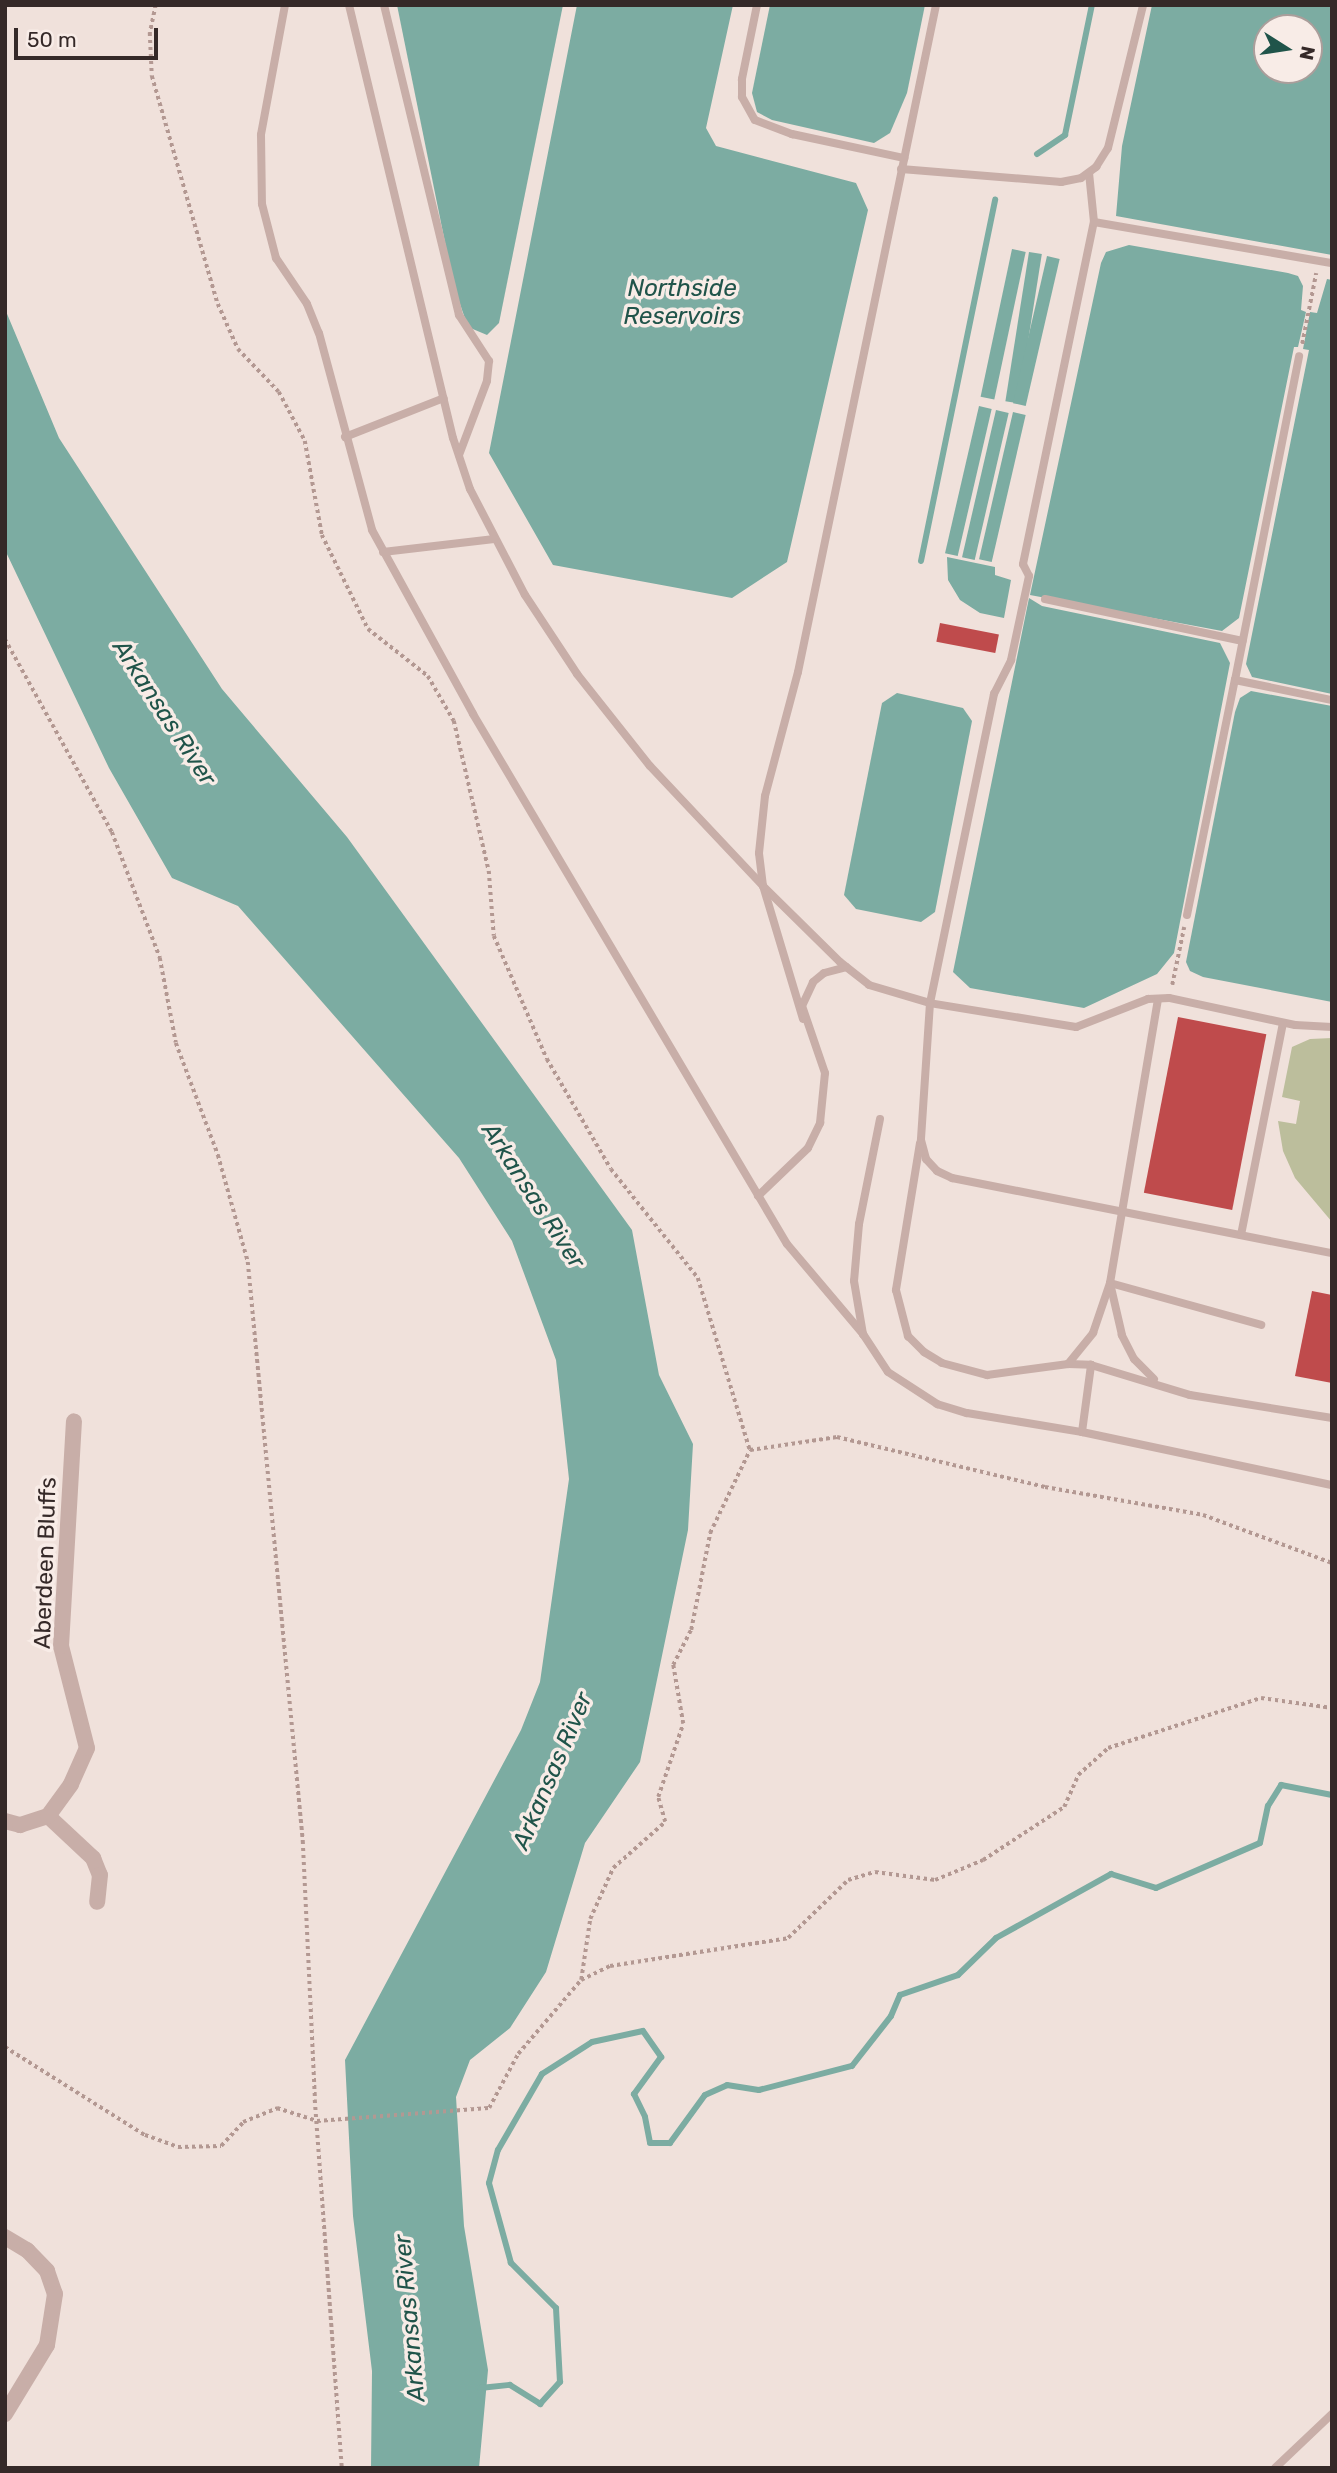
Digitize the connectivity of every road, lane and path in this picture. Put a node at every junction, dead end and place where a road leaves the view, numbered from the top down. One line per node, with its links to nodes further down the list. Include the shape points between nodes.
1 (285, 5): 15 (lane, via 261,135 262,204 276,258 307,304 319,333)
2 (349, 5): 14 (lane)
3 (384, 5): 16 (lane, via 459,315 489,361 487,381)
4 (757, 5): 7 (lane, via 742,79 742,97 755,120 792,134)
5 (936, 5): 7 (lane)
6 (1143, 5): 9 (lane, via 1108,148)
7 (904, 158): 8 (lane)
8 (901, 169): 9 (lane, via 1061,182); 24 (lane, via 798,672 765,796 759,853)
9 (1089, 173): 10 (lane)
10 (1094, 222): 11 (lane); 29 (lane, via 1023,564 1029,576 1027,588 1011,660 994,694)
11 (1319, 261): 12 (lane); 13 (path)
12 (1332, 263)
13 (1299, 356): 21 (lane)
14 (444, 398): 15 (lane); 16 (lane)
15 (345, 437): 18 (lane, via 372,530)
16 (459, 455): 17 (lane)
17 (494, 540): 18 (lane); 24 (lane, via 577,674 650,766)
18 (383, 552): 35 (lane, via 580,899)
19 (1045, 600): 21 (lane)
20 (5, 639): 56 (path, via 112,832 160,958 176,1043 218,1155 248,1262 303,1841)
21 (1243, 641): 22 (lane)
22 (1235, 680): 23 (lane); 25 (lane)
23 (1332, 699)
24 (763, 886): 26 (lane); 30 (lane)
25 (1187, 915): 27 (path)
26 (846, 967): 29 (lane, via 891,995); 30 (lane, via 824,973 813,982 806,992)
27 (1169, 998): 28 (lane); 31 (lane)
28 (1158, 999): 29 (lane, via 1076,1027); 36 (lane)
29 (930, 1003): 34 (lane)
30 (803, 1019): 35 (lane, via 825,1073 820,1122 808,1148)
31 (1283, 1023): 32 (lane); 37 (lane)
32 (1332, 1027)
33 (880, 1119): 41 (lane, via 854,1257)
34 (920, 1140): 36 (lane, via 926,1159 953,1178); 42 (lane, via 897,1261 896,1290 908,1336 942,1363 977,1374)
35 (758, 1196): 41 (lane, via 787,1244)
36 (1121, 1212): 37 (lane); 39 (lane)
37 (1241, 1236): 38 (lane)
38 (1332, 1253)
39 (1110, 1283): 40 (lane); 42 (lane, via 1093,1333); 44 (lane, via 1114,1311 1134,1359)
40 (1261, 1325)
41 (863, 1334): 47 (lane, via 888,1373 937,1404)
42 (1068, 1364): 43 (lane)
43 (1091, 1365): 44 (lane); 47 (lane)
44 (1166, 1386): 45 (lane, via 1252,1407)
45 (1332, 1418)
46 (74, 1421): 51 (street, Aberdeen Bluffs, via 61,1646 87,1748 71,1784)
47 (1082, 1432): 49 (lane)
48 (750, 1450): 54 (path, via 710,1533 691,1630 673,1665 683,1724 658,1797 665,1822 613,1868 590,1919)
49 (1332, 1485)
50 (1332, 1708): 54 (path, via 1261,1698 1108,1748 1077,1775 1064,1807 983,1860 934,1880 875,1872 848,1880 789,1938 610,1966)
51 (48, 1816): 52 (street, via 20,1825); 53 (street, via 93,1858 100,1875)
52 (5, 1821)
53 (97, 1902)
54 (581, 1980): 56 (path, via 518,2054 489,2108)
55 (5, 2047): 56 (path, via 145,2135 178,2147 221,2146 243,2122 277,2108)
56 (317, 2121): 60 (path)
57 (5, 2236): 59 (street, via 47,2271 55,2294 47,2345)
58 (1332, 2414): 61 (lane)
59 (6, 2415)
60 (342, 2468)
61 (1275, 2468)

